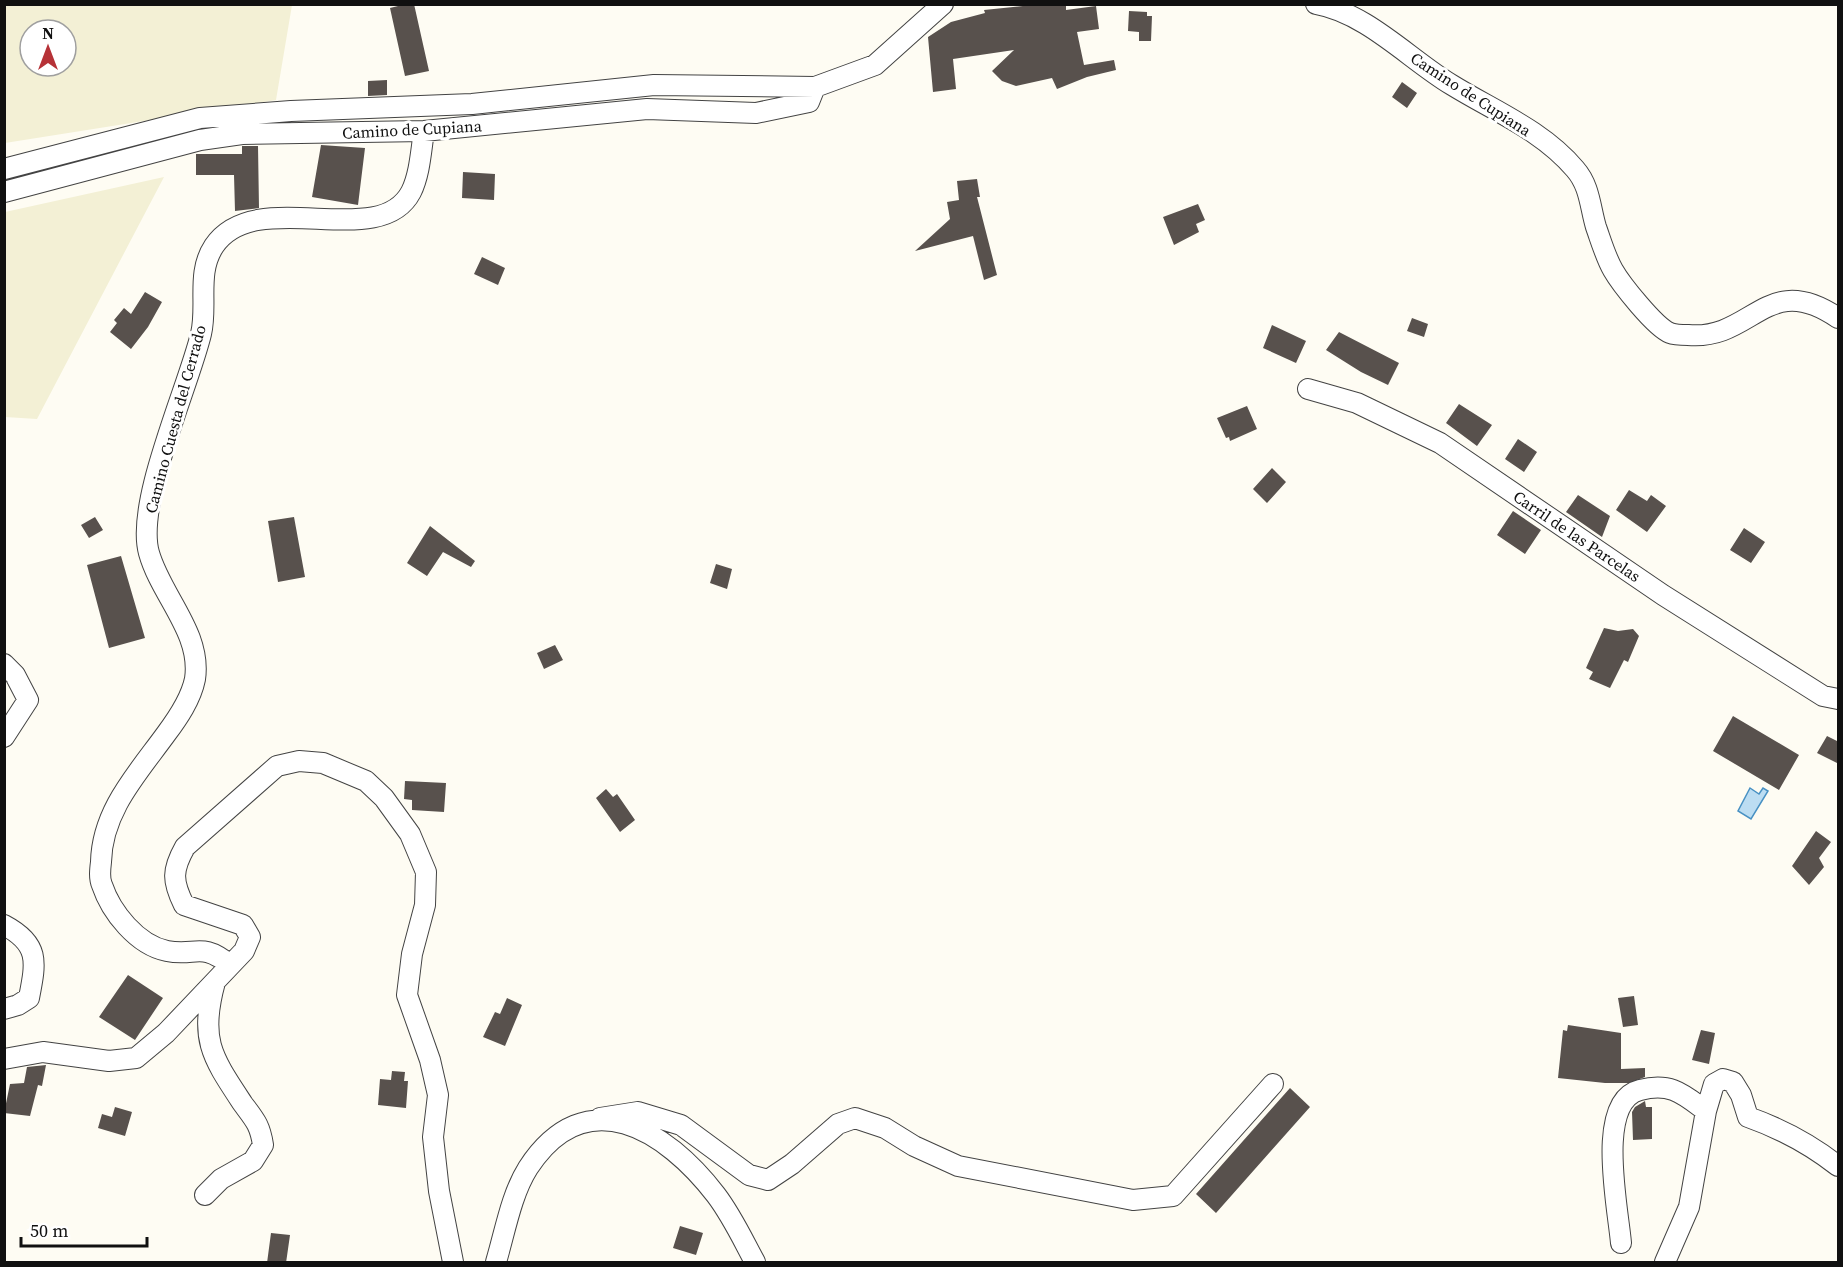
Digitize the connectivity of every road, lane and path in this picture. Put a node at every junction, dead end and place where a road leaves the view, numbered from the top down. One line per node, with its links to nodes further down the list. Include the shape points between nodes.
1 (943, 4): 3 (street, Camino de Cupiana, via 875,65)
2 (1317, 4): 7 (street, Camino de Cupiana, via 1374,28 1450,84 1527,127 1575,169 1588,192 1613,270 1650,318 1671,334 1697,336 1720,332 1773,302 1790,300 1826,309)
3 (815, 87): 4 (street, Camino de Cupiana, via 809,102 756,113 646,109); 5 (street, Camino de Cupiana, via 654,85 472,104 200,118)
4 (424, 131): 6 (street, Camino de Cupiana, via 242,134 200,140); 13 (street, Camino Cuesta del Cerrado, via 411,192 394,211 360,219 256,219 232,228 214,246 206,265 202,332 165,447 146,525 149,554 197,659 194,683 179,717 112,809 101,847 100,882 116,915 142,939 167,951 217,954)
5 (4, 169)
6 (4, 192)
7 (1839, 318)
8 (1308, 389): 10 (street, Carril de las Parcelas, via 1357,403 1440,443 1663,595 1823,696)
9 (4, 664): 11 (street, via 15,675 28,700)
10 (1839, 699)
11 (4, 736)
12 (4, 925): 15 (street, via 28,941 36,966 29,998)
13 (231, 965): 14 (street); 23 (street, via 250,937 243,925 184,905 176,888 175,864 185,847 277,766 299,761 324,763 366,781 410,834 426,872 425,905 411,954 407,995 438,1095 432,1137)
14 (216, 980): 16 (street, via 166,1034 136,1058 109,1062 43,1052); 21 (street, via 208,1007 207,1035 216,1064 261,1127 263,1145 253,1161 220,1179)
15 (4, 1009)
16 (4, 1059)
17 (1273, 1084): 19 (street, via 1173,1196 1133,1200 958,1166 885,1128 855,1118 838,1124 768,1180 748,1175 681,1125 638,1112)
18 (1706, 1112): 20 (street, via 1714,1084 1723,1079 1733,1082 1748,1117 1812,1145); 22 (street, via 1676,1089 1653,1087 1632,1092 1620,1104 1611,1135); 26 (street, via 1689,1207)
19 (600, 1118): 24 (street, via 579,1122 554,1137 528,1168 513,1202); 25 (street, via 634,1125 661,1141 686,1164 716,1194)
20 (1839, 1166)
21 (204, 1195)
22 (1621, 1243)
23 (453, 1263)
24 (496, 1263)
25 (754, 1263)
26 (1665, 1263)

